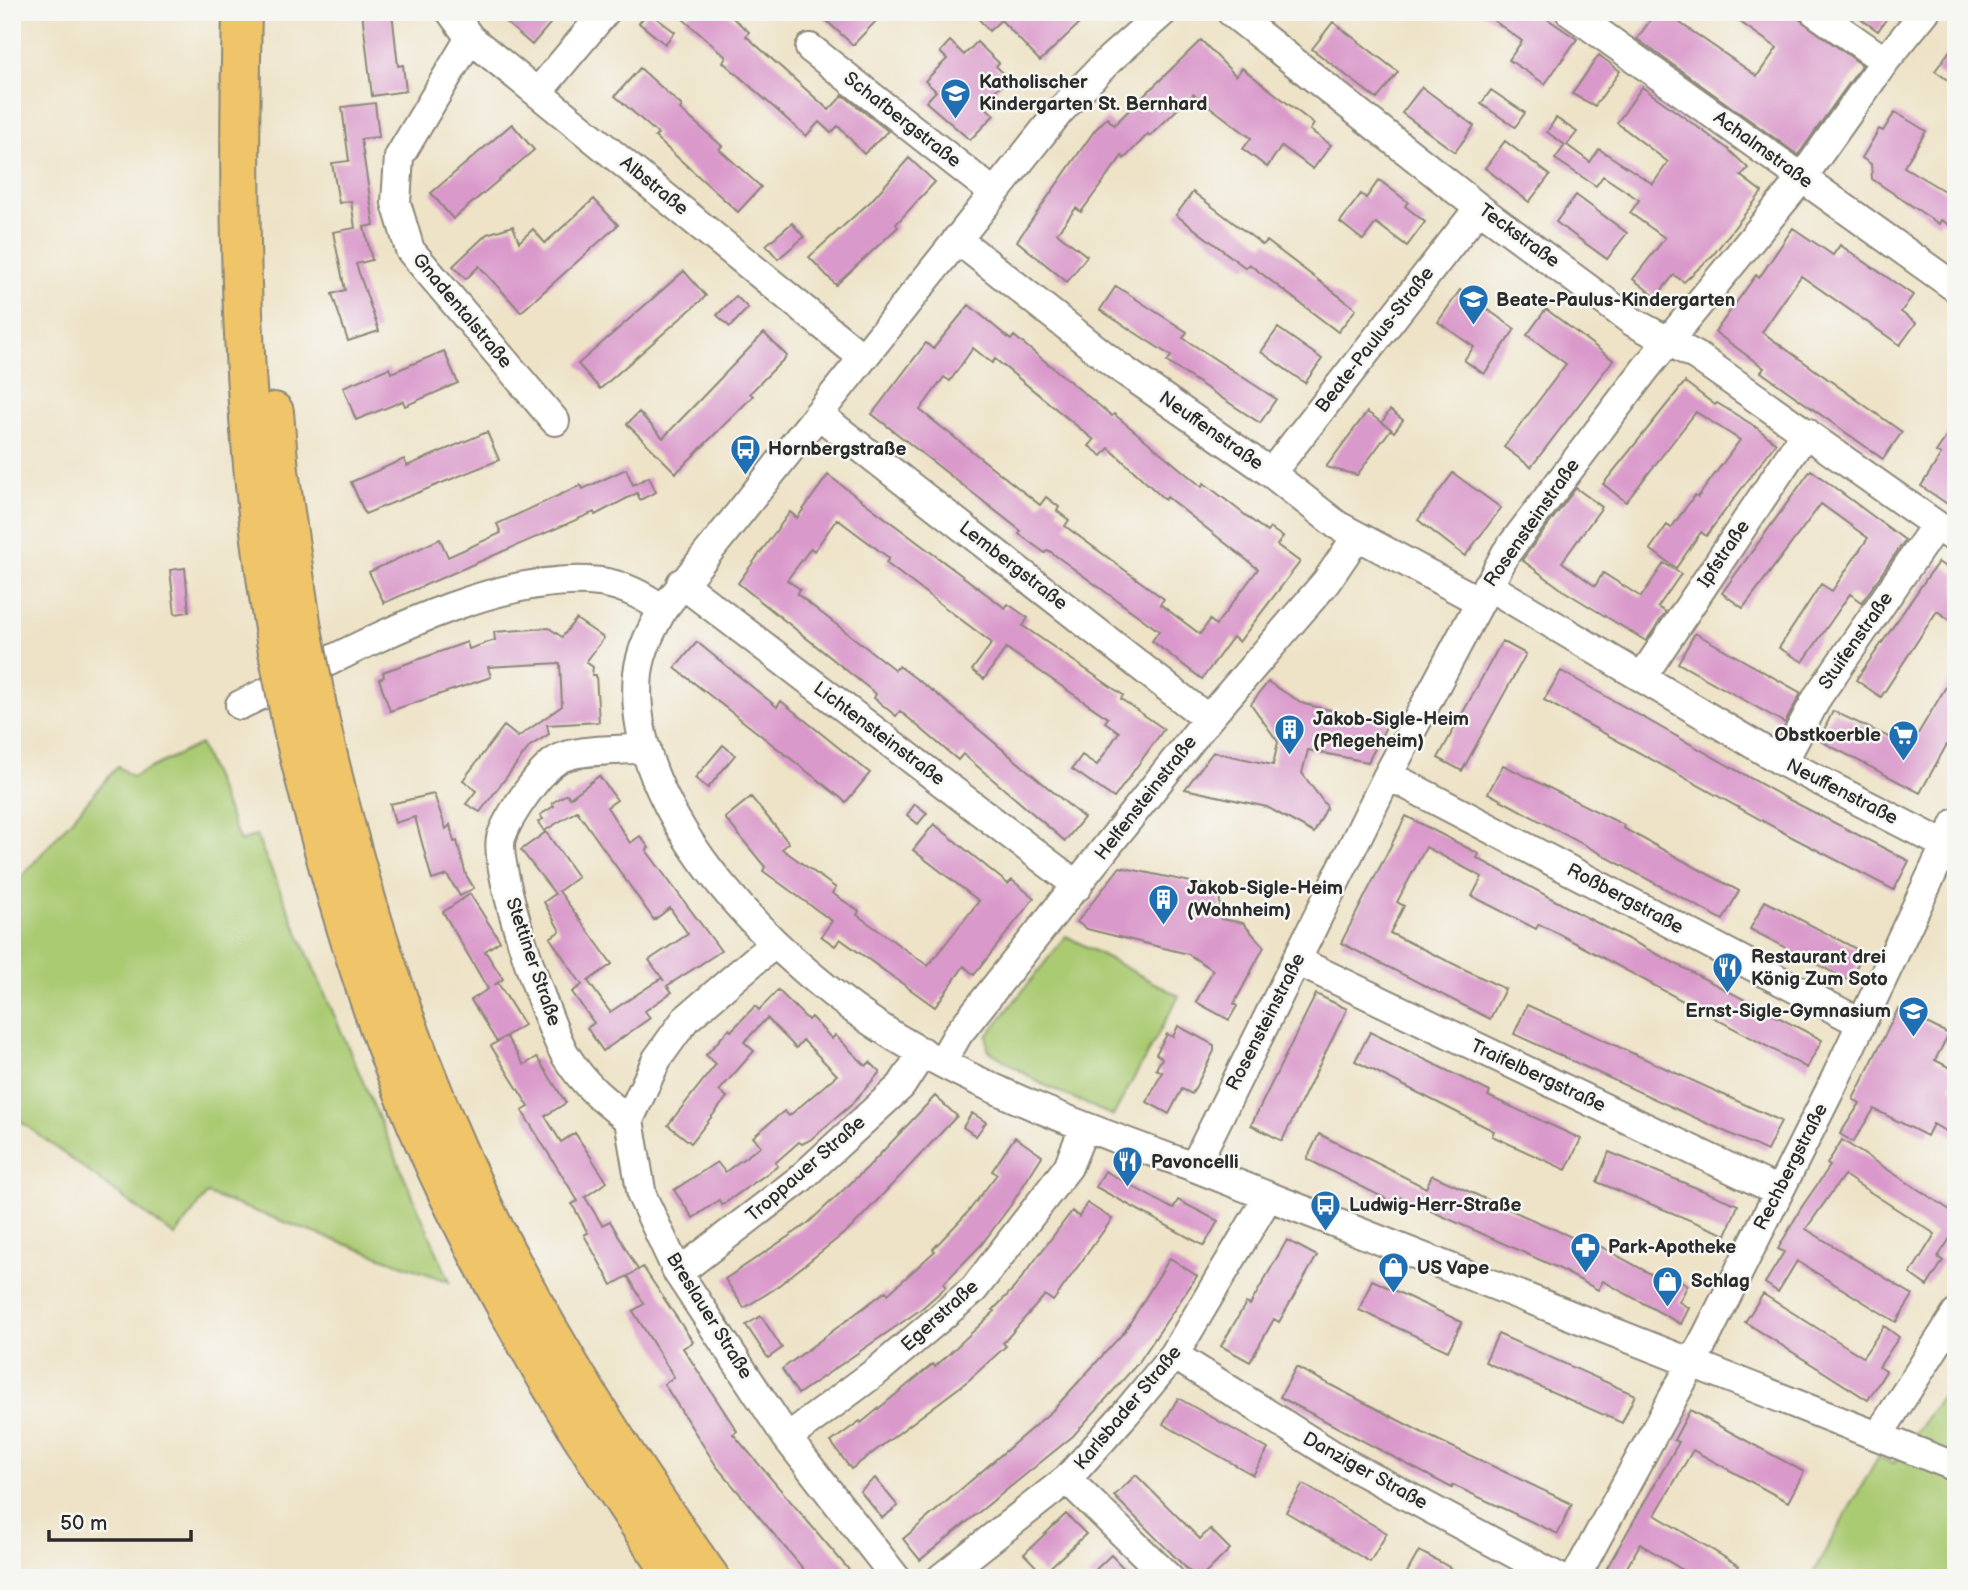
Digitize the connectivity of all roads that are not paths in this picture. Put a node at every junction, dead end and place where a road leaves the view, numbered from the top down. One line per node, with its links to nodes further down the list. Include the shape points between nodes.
1 (242, 12): 30 (highway, via 238,167 244,367 254,483)
2 (269, 12): 30 (highway, via 265,164 269,345)
3 (451, 12): 10 (street, Albstraße)
4 (605, 12): 13 (street)
5 (1163, 12): 15 (street, via 1086,83)
6 (1231, 12): 16 (street, Teckstraße)
7 (1570, 12): 14 (street, Achalmstraße)
8 (1815, 12): 12 (street)
9 (1925, 12): 12 (street, Rosensteinstraße)
10 (470, 38): 13 (street, Albstraße); 22 (street, Gnadentalstraße, via 399,156 396,203 411,250)
11 (810, 48): 15 (street, Schafbergstraße)
12 (1885, 61): 14 (street, Rosensteinstraße)
13 (538, 92): 20 (street, Albstraße)
14 (1802, 178): 18 (street, Achalmstraße); 19 (street, Rosensteinstraße)
15 (994, 192): 17 (street)
16 (1479, 208): 19 (street, Teckstraße, via 1633,322); 24 (street, Beate-Paulus-Straße)
17 (957, 239): 20 (street); 24 (street, Neuffenstraße, via 1116,365)
18 (1956, 288)
19 (1669, 342): 23 (street, Teckstraße); 28 (street, Rosensteinstraße, via 1535,513)
20 (862, 357): 21 (street)
21 (818, 414): 27 (street); 33 (street, Lembergstraße)
22 (555, 421)
23 (1806, 432): 25 (street, Teckstraße); 31 (street, Ipfstraße)
24 (1271, 473): 26 (street, Neuffenstraße)
25 (1946, 532): 36 (street, Stuifenstraße, via 1818,696)
26 (1356, 538): 28 (street, Neuffenstraße); 33 (street, Helfensteinstraße, via 1326,582)
27 (681, 583): 29 (street); 39 (street, Lichtensteinstraße)
28 (1483, 593): 31 (street, Neuffenstraße); 37 (street, Rosensteinstraße)
29 (663, 609): 32 (street, via 623,587 600,582 563,582 470,601 419,620); 35 (street, via 642,653 638,674)
30 (289, 635): 34 (highway, bridge)
31 (1642, 677): 36 (street, Neuffenstraße)
32 (240, 705)
33 (1208, 719): 39 (street, Helfensteinstraße)
34 (306, 723): 57 (highway, via 313,816 348,933 398,1076 459,1218 530,1352 615,1492); 58 (highway, via 339,806 375,927 426,1070 484,1208 556,1342 635,1472)
35 (646, 748): 40 (street, via 662,792 690,840 743,911); 44 (street, Stettiner Straße, via 556,760 510,820 501,838 500,857 516,925 564,1053 590,1090)
36 (1783, 762): 38 (street, Neuffenstraße)
37 (1388, 775): 41 (street, Rosensteinstraße); 42 (street, Roßbergstraße)
38 (1950, 834): 42 (street, Rechbergstraße)
39 (1078, 886): 43 (street, Helfensteinstraße, via 954,1041)
40 (775, 943): 43 (street, via 865,1017); 44 (street, via 685,1020 657,1059)
41 (1297, 961): 46 (street, Rosensteinstraße); 47 (street, Traifelbergstraße)
42 (1861, 1023): 47 (street, Rechbergstraße)
43 (932, 1057): 45 (street); 49 (street, Troppauer Straße, via 800,1179)
44 (629, 1120): 49 (street, Breslauer Straße, via 642,1196)
45 (1084, 1128): 46 (street); 54 (street, Egerstraße, via 1068,1167 974,1289 877,1371)
46 (1194, 1167): 48 (street)
47 (1778, 1191): 52 (street, Rechbergstraße)
48 (1268, 1197): 51 (street, Karlsbader Straße); 52 (street)
49 (678, 1273): 54 (street, Breslauer Straße)
50 (1956, 1314): 53 (street)
51 (1174, 1355): 56 (street, Karlsbader Straße); 62 (street, Danziger Straße, via 1344,1462)
52 (1693, 1362): 53 (street); 63 (street, Rechbergstraße)
53 (1878, 1436): 55 (street)
54 (787, 1438): 59 (street, Breslauer Straße)
55 (1956, 1467)
56 (1067, 1479): 60 (street, Karlsbader Straße); 61 (street)
57 (676, 1578)
58 (710, 1578)
59 (896, 1578)
60 (941, 1578)
61 (1169, 1578)
62 (1560, 1578)
63 (1575, 1578)

